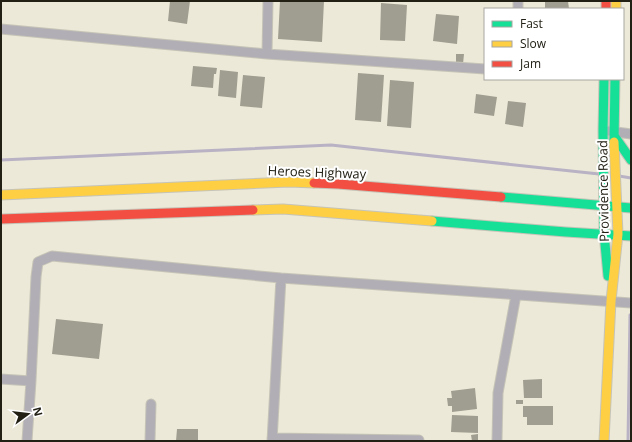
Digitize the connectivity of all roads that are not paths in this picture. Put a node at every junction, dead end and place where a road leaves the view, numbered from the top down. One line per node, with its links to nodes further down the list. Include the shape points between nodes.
1 (268, 1): 3 (street)
2 (1, 29): 3 (street)
3 (268, 54): 4 (street)
4 (484, 69)
5 (604, 80): 7 (main road, Providence Road)
6 (615, 80): 8 (main road, Providence Road)
7 (603, 130): 8 (street); 12 (main road, Providence Road)
8 (614, 134): 9 (street); 10 (main road); 13 (main road, Providence Road)
9 (631, 134)
10 (631, 160)
11 (1, 195): 12 (main road, Heroes Highway, via 289,182)
12 (604, 206): 13 (main road, Heroes Highway); 16 (main road, Providence Road)
13 (617, 207): 14 (main road, Heroes Highway); 17 (main road, Providence Road)
14 (631, 208)
15 (1, 219): 16 (main road, via 283,209)
16 (604, 233): 17 (main road); 21 (main road, Providence Road)
17 (618, 234): 18 (main road); 21 (main road, Providence Road)
18 (631, 236)
19 (281, 278): 20 (street); 24 (street, via 52,256 38,262); 26 (street)
20 (516, 295): 21 (street); 30 (street, via 498,393)
21 (611, 301): 22 (street); 31 (main road, Providence Road)
22 (631, 303)
23 (1, 379): 24 (street)
24 (31, 381): 28 (street)
25 (151, 404): 29 (street)
26 (272, 440): 27 (street)
27 (419, 440)
28 (27, 441)
29 (150, 441)
30 (497, 441)
31 (604, 441)

